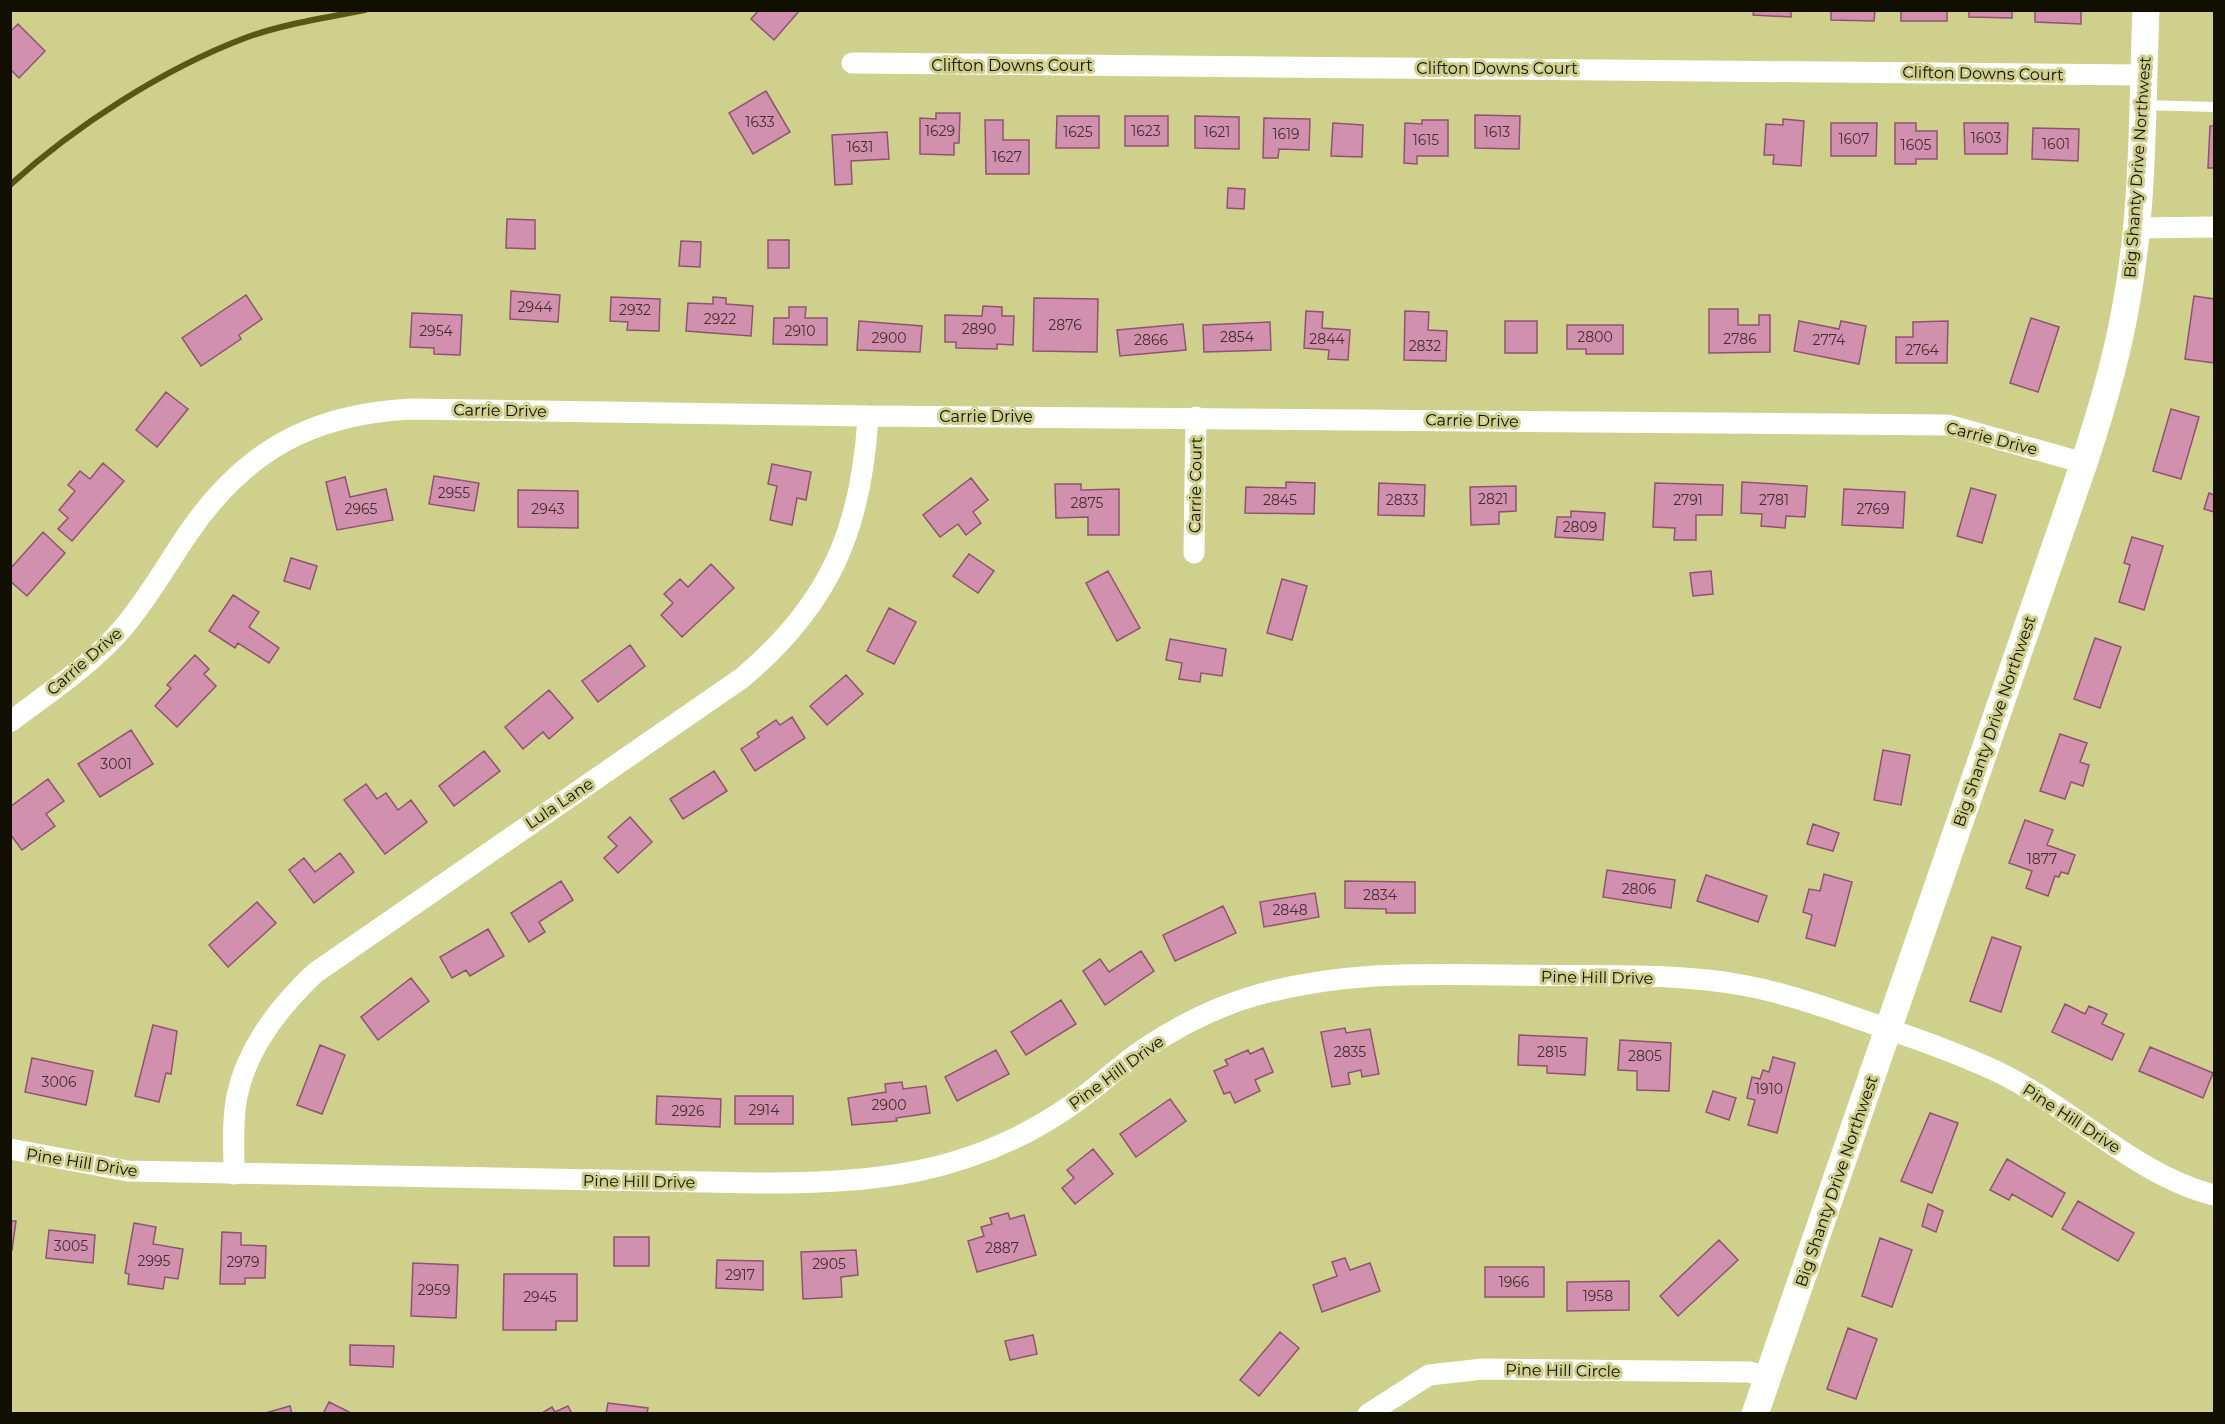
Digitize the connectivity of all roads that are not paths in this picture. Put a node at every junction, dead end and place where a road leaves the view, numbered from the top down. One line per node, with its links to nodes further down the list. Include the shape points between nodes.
1 (2146, 10): 3 (street, Big Shanty Drive Northwest)
2 (852, 63): 3 (street, Clifton Downs Court)
3 (2143, 75): 4 (street, Big Shanty Drive Northwest)
4 (2142, 105): 5 (lane); 7 (street, Big Shanty Drive Northwest)
5 (2214, 107)
6 (2214, 227): 7 (street)
7 (2136, 228): 10 (street, Big Shanty Drive Northwest, via 2114,366)
8 (868, 416): 9 (street, Carrie Drive); 12 (street, Carrie Drive, via 411,409 371,411 329,421 298,433 250,462 213,500 122,630); 15 (street, Lula Lane, via 864,468 854,511 833,569 805,616 775,650 742,678 315,973 291,996 265,1031 237,1095)
9 (1196, 417): 10 (street, Carrie Drive, via 1948,425); 11 (street, Carrie Court)
10 (2084, 463): 13 (street, Big Shanty Drive Northwest)
11 (1194, 553)
12 (10, 723)
13 (1888, 1029): 15 (street, Pine Hill Drive, via 1792,997 1701,980 1356,975 1283,989 1216,1010 1146,1048 1070,1106 1024,1134 976,1156 870,1181 758,1184); 16 (street, Pine Hill Drive, via 1998,1072 2062,1108 2137,1160); 17 (street, Big Shanty Drive Northwest)
14 (10, 1149): 15 (street, Pine Hill Drive, via 128,1171)
15 (234, 1174)
16 (2214, 1195)
17 (1768, 1378): 18 (street, Pine Hill Circle, via 1750,1372 1483,1369 1429,1376); 19 (street, Big Shanty Drive Northwest)
18 (1368, 1413)
19 (1755, 1413)

